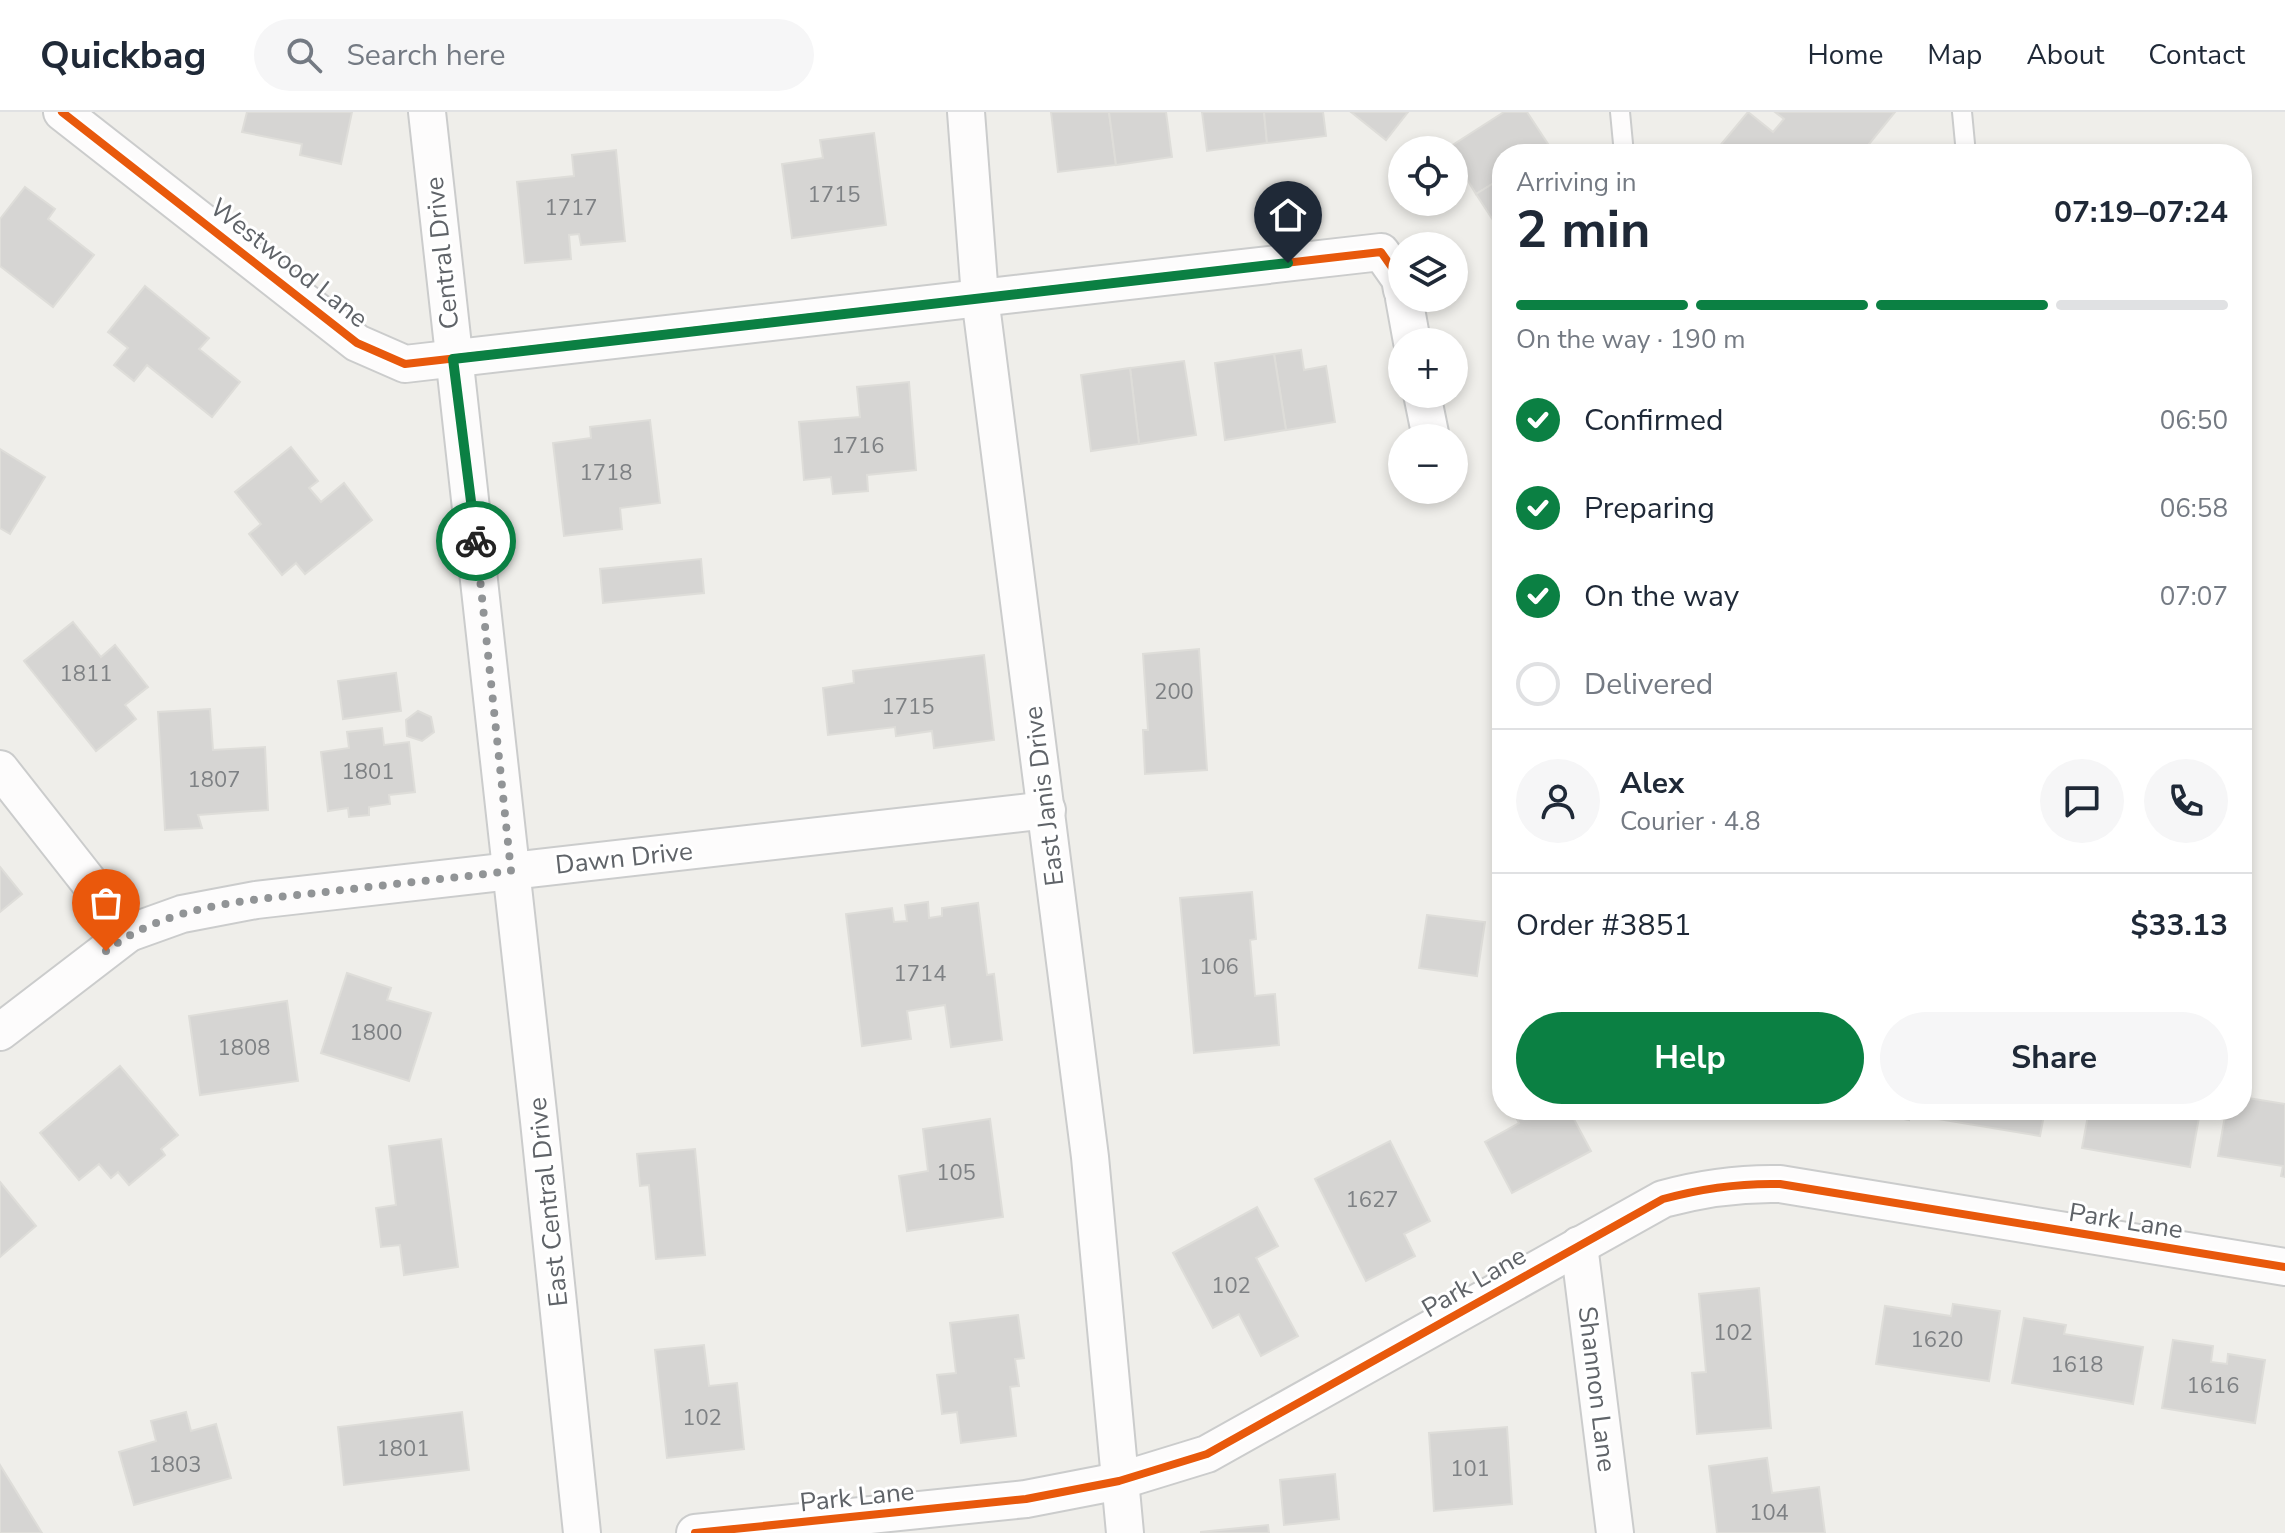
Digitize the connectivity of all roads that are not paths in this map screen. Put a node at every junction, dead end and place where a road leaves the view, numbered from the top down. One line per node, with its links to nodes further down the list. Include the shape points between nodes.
1 (62, 112): 10 (street, Westwood Lane, via 357,343 405,364)
2 (427, 112): 10 (street, Central Drive)
3 (966, 112): 9 (street, East Janis Drive)
4 (1620, 112): 6 (lane)
5 (1962, 112): 7 (lane)
6 (1623, 144)
7 (1965, 144)
8 (1388, 262): 9 (street, Westwood Lane, via 1381,252)
9 (980, 297): 10 (street, Westwood Lane); 12 (street, East Janis Drive)
10 (453, 359): 13 (street, Central Drive)
11 (0, 769): 14 (street)
12 (1047, 810): 13 (street, Dawn Drive); 18 (street, East Janis Drive, via 1090,1157)
13 (511, 871): 14 (street, Dawn Drive, via 256,900 182,914); 19 (street, East Central Drive)
14 (129, 933): 15 (street, Dawn Drive)
15 (0, 1032)
16 (1579, 1245): 17 (street, Park Lane, via 1663,1199 1706,1187 1780,1184); 18 (street, Park Lane, via 1207,1454); 22 (street, Shannon Lane)
17 (2285, 1267)
18 (1119, 1481): 20 (street, Park Lane, via 1026,1499); 21 (street, East Janis Drive)
19 (582, 1533)
20 (695, 1533)
21 (1125, 1533)
22 (1615, 1533)

